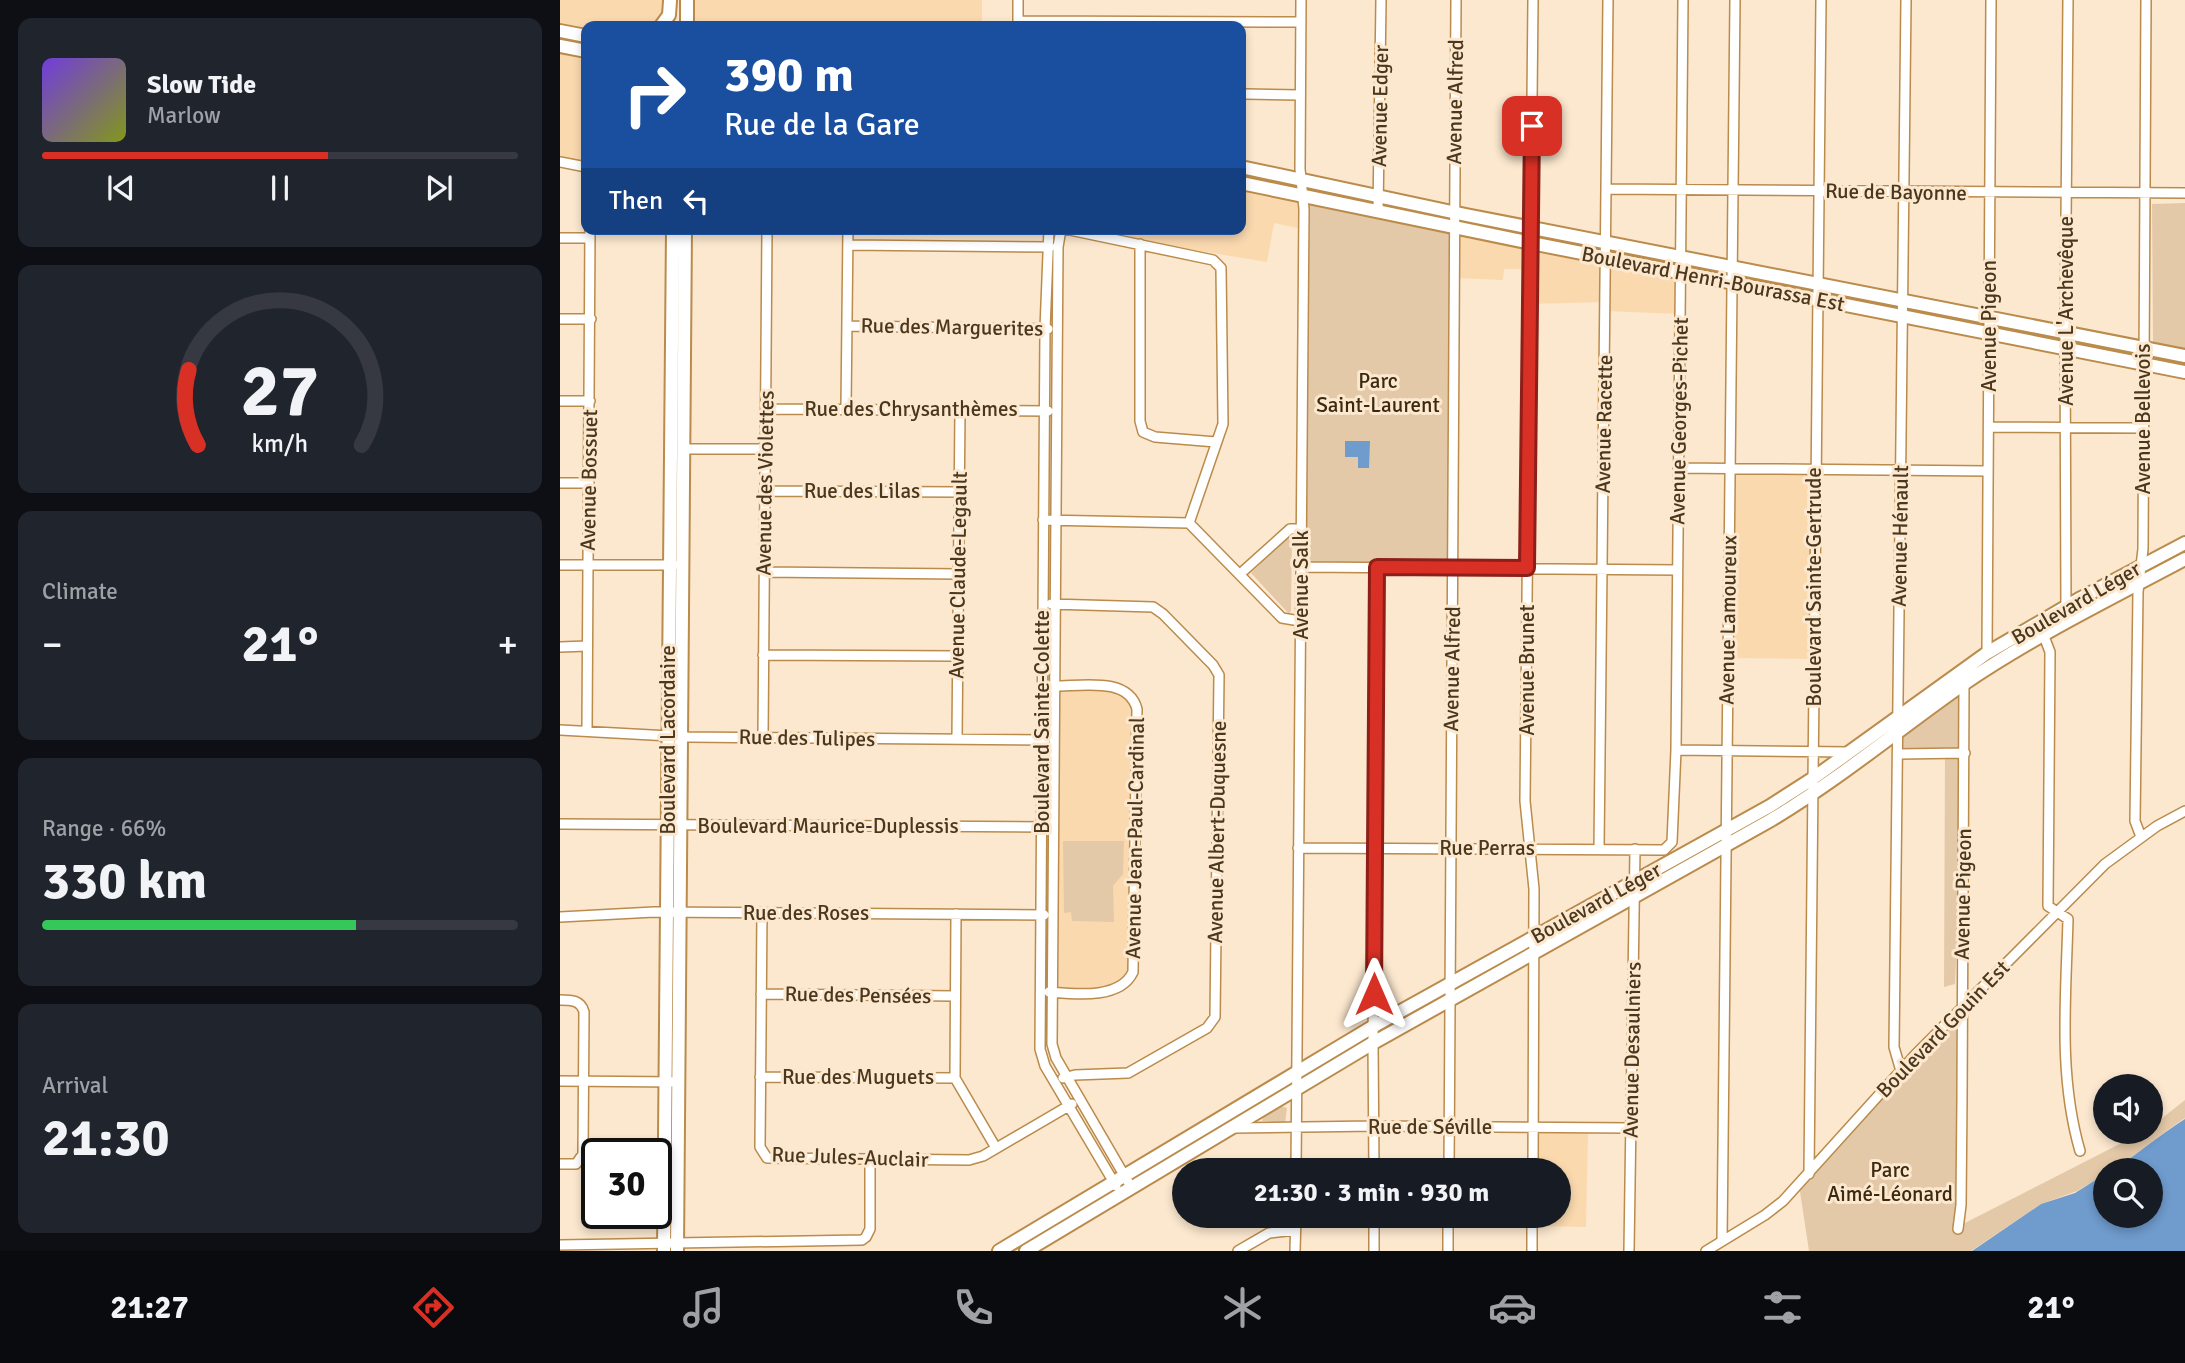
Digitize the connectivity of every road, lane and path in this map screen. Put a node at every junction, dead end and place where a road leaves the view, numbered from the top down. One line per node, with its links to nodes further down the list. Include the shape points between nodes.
1 (670, 0): 16 (main road); 17 (main road)
2 (687, 0): 18 (main road)
3 (1018, 0): 19 (street)
4 (1301, 0): 20 (street, Avenue Salk)
5 (1381, 0): 42 (street, Avenue Edger)
6 (1456, 0): 44 (street, Avenue Alfred)
7 (1534, 0): 45 (street, Avenue Brunet)
8 (1608, 0): 33 (street, Avenue Racette)
9 (1683, 0): 34 (street, Avenue Georges-Pichet)
10 (1735, 0): 35 (street, Avenue Lamoureux)
11 (1821, 0): 36 (street, Boulevard Sainte-Gertrude)
12 (1906, 0): 37 (street, Avenue Hénault)
13 (1991, 0): 38 (street, Avenue Pigeon)
14 (2068, 0): 41 (street, Avenue L'Archevêque)
15 (2146, 0): 39 (street, Avenue Bellevois)
16 (665, 21)
17 (671, 21)
18 (687, 21)
19 (1018, 21)
20 (1300, 22): 21 (street); 27 (street, Avenue Salk)
21 (1246, 23)
22 (560, 31): 23 (main road)
23 (581, 35)
24 (560, 46): 25 (main road)
25 (581, 50)
26 (1246, 94): 27 (street)
27 (1300, 95): 32 (street, Avenue Salk)
28 (560, 162): 29 (street)
29 (581, 166)
30 (1246, 169): 32 (main road, Boulevard Henri-Bourassa Est)
31 (1246, 183): 32 (main road, Boulevard Henri-Bourassa Est)
32 (1301, 188): 42 (main road, Boulevard Henri-Bourassa Est); 43 (main road, Boulevard Henri-Bourassa Est); 110 (street, Avenue Salk)
33 (1607, 189): 34 (street, Rue de Bayonne); 57 (street, Avenue Racette)
34 (1681, 191): 35 (street, Rue de Bayonne); 64 (street, Avenue Georges-Pichet)
35 (1733, 191): 36 (street, Rue de Bayonne); 65 (street, Avenue Lamoureux)
36 (1819, 192): 37 (street, Rue de Bayonne); 68 (street, Boulevard Sainte-Gertrude)
37 (1904, 192): 38 (street, Rue de Bayonne); 70 (street, Avenue Hénault)
38 (1990, 193): 41 (street, Rue de Bayonne); 72 (street, Avenue Pigeon)
39 (2145, 193): 40 (street, Rue de Bayonne); 41 (street, Rue de Bayonne); 81 (street, Avenue Bellevois)
40 (2185, 193)
41 (2067, 194): 79 (street, Avenue L'Archevêque)
42 (1379, 197): 43 (street, Avenue Edger); 44 (main road, Boulevard Henri-Bourassa Est)
43 (1378, 212): 46 (main road, Boulevard Henri-Bourassa Est)
44 (1455, 212): 45 (main road, Boulevard Henri-Bourassa Est); 46 (street, Avenue Alfred)
45 (1531, 227): 57 (main road, Boulevard Henri-Bourassa Est); 58 (street, Avenue Brunet)
46 (1455, 228): 58 (main road, Boulevard Henri-Bourassa Est); 120 (street, Avenue Alfred)
47 (582, 235): 56 (street)
48 (590, 235): 73 (street, Avenue Bossuet)
49 (673, 235): 115 (main road, Boulevard Lacordaire)
50 (685, 235): 96 (main road, Boulevard Lacordaire)
51 (767, 235): 88 (street, Avenue des Violettes)
52 (848, 235): 60 (street)
53 (1048, 235): 61 (street, Boulevard Sainte-Colette)
54 (1061, 235): 62 (street, Boulevard Sainte-Colette)
55 (1094, 235): 59 (street)
56 (560, 238)
57 (1606, 242): 63 (street, Avenue Racette); 64 (main road, Boulevard Henri-Bourassa Est)
58 (1531, 243): 63 (main road, Boulevard Henri-Bourassa Est); 119 (street, Avenue Brunet)
59 (1140, 244): 95 (street, via 1213,260 1221,268 1223,424); 95 (street, via 1143,432)
60 (848, 245): 61 (street); 75 (street)
61 (1046, 247): 62 (street); 77 (street, Boulevard Sainte-Colette)
62 (1058, 247): 76 (street, Boulevard Sainte-Colette)
63 (1606, 257): 66 (main road, Boulevard Henri-Bourassa Est); 121 (street, Avenue Racette)
64 (1680, 257): 65 (main road, Boulevard Henri-Bourassa Est); 66 (street, Avenue Georges-Pichet)
65 (1733, 267): 67 (street, Avenue Lamoureux); 68 (main road, Boulevard Henri-Bourassa Est)
66 (1680, 272): 67 (main road, Boulevard Henri-Bourassa Est); 98 (street, Avenue Georges-Pichet)
67 (1733, 282): 69 (main road, Boulevard Henri-Bourassa Est); 99 (street, Avenue Lamoureux)
68 (1817, 284): 69 (street, Boulevard Sainte-Gertrude); 70 (main road, Boulevard Henri-Bourassa Est)
69 (1817, 299): 71 (main road, Boulevard Henri-Bourassa Est); 100 (street, Boulevard Sainte-Gertrude)
70 (1902, 300): 71 (street, Avenue Hénault); 72 (main road, Boulevard Henri-Bourassa Est)
71 (1903, 316): 78 (main road, Boulevard Henri-Bourassa Est); 101 (street, Avenue Hénault)
72 (1989, 317): 78 (street, Avenue Pigeon); 79 (main road, Boulevard Henri-Bourassa Est)
73 (591, 318): 74 (street); 86 (street, Avenue Bossuet)
74 (560, 319)
75 (847, 326): 77 (street, Rue des Marguerites); 87 (street)
76 (1058, 328): 77 (street, Rue des Marguerites); 91 (street, Boulevard Sainte-Colette)
77 (1045, 329): 90 (street, Boulevard Sainte-Colette)
78 (1989, 333): 80 (main road, Boulevard Henri-Bourassa Est); 92 (street, Avenue Pigeon)
79 (2065, 333): 80 (street, Avenue L'Archevêque); 81 (main road, Boulevard Henri-Bourassa Est)
80 (2066, 348): 83 (main road, Boulevard Henri-Bourassa Est); 93 (street, Avenue L'Archevêque)
81 (2144, 348): 82 (main road, Boulevard Henri-Bourassa Est); 83 (street, Avenue Bellevois)
82 (2185, 356)
83 (2144, 364): 84 (main road, Boulevard Henri-Bourassa Est); 94 (street, Avenue Bellevois)
84 (2185, 372)
85 (560, 401): 86 (street)
86 (590, 401): 104 (street, Avenue Bossuet)
87 (846, 408): 88 (street, Rue des Chrysanthèmes); 89 (street, Rue des Chrysanthèmes)
88 (766, 409): 97 (street, Avenue des Violettes)
89 (960, 410): 90 (street, Rue des Chrysanthèmes); 106 (street, Avenue Claude-Legault)
90 (1044, 411): 91 (street, Rue des Chrysanthèmes); 108 (street, Boulevard Sainte-Colette)
91 (1057, 411): 107 (street, Boulevard Sainte-Colette)
92 (1989, 427): 93 (street); 102 (street, Avenue Pigeon)
93 (2065, 428): 94 (street); 129 (street, Avenue L'Archevêque)
94 (2143, 428): 116 (street, Avenue Bellevois)
95 (1216, 442): 109 (street)
96 (683, 449): 97 (street); 115 (main road, Boulevard Lacordaire)
97 (764, 449): 105 (street, Avenue des Violettes)
98 (1678, 468): 99 (street); 122 (street, Avenue Georges-Pichet)
99 (1730, 468): 100 (street); 151 (street, Avenue Lamoureux)
100 (1815, 468): 101 (street); 152 (street, Boulevard Sainte-Gertrude)
101 (1901, 469): 102 (street); 141 (street, Avenue Hénault)
102 (1988, 471): 135 (street, Avenue Pigeon)
103 (560, 483): 104 (street)
104 (589, 483): 114 (street, Avenue Bossuet)
105 (764, 491): 106 (street, Rue des Lilas); 123 (street, Avenue des Violettes)
106 (959, 492): 124 (street, Avenue Claude-Legault)
107 (1056, 519): 108 (street); 109 (street); 128 (street, Boulevard Sainte-Colette)
108 (1043, 520): 127 (street, Boulevard Sainte-Colette)
109 (1189, 523): 125 (street)
110 (1301, 529): 117 (street, Avenue Salk); 125 (street, via 1290,529)
111 (2185, 543): 116 (main road, Boulevard Léger)
112 (2185, 559): 126 (main road, Boulevard Léger)
113 (560, 565): 114 (street)
114 (588, 565): 115 (street); 133 (street, Avenue Bossuet)
115 (676, 565): 145 (main road, Boulevard Lacordaire)
116 (2140, 565): 126 (street, Avenue Bellevois); 129 (main road, Boulevard Léger)
117 (1301, 567): 118 (street); 130 (street, Avenue Salk)
118 (1377, 567): 120 (street); 166 (street)
119 (1527, 568): 120 (street); 121 (street); 170 (street, Avenue Brunet, via 1525,801)
120 (1453, 569): 169 (street, Avenue Alfred)
121 (1602, 569): 122 (street); 171 (street, Avenue Racette)
122 (1677, 570): 150 (street, Avenue Georges-Pichet)
123 (764, 572): 124 (street); 136 (street, Avenue des Violettes)
124 (959, 574): 137 (street, Avenue Claude-Legault)
125 (1240, 574): 130 (street, via 1282,618)
126 (2139, 584): 131 (main road, Boulevard Léger); 164 (street, Avenue Bellevois, via 2135,821)
127 (1042, 604): 128 (street, Avenue Albert-Duquesne); 139 (street, Boulevard Sainte-Colette)
128 (1056, 604): 140 (street, Boulevard Sainte-Colette); 196 (street, Avenue Albert-Duquesne, via 1153,607 1219,675 1215,1017 1206,1028 1128,1073)
129 (2065, 607): 131 (street, Avenue L'Archevêque); 132 (main road, Boulevard Léger)
130 (1300, 621): 168 (street, Avenue Salk)
131 (2070, 621): 132 (main road, Boulevard Léger)
132 (2041, 630): 135 (main road, Boulevard Léger); 138 (main road, Boulevard Léger); 176 (street, via 2050,652 2048,906)
133 (587, 646): 134 (street); 143 (street, Avenue Bossuet)
134 (560, 647)
135 (1987, 653): 141 (main road, Boulevard Léger)
136 (763, 655): 137 (street); 146 (street, Avenue des Violettes)
137 (957, 656): 147 (street, Avenue Claude-Legault)
138 (1964, 684): 144 (main road, Boulevard Léger); 154 (street, Avenue Pigeon)
139 (1042, 685): 140 (street, Avenue Jean-Paul-Cardinal); 148 (street, Boulevard Sainte-Colette)
140 (1055, 686): 149 (street, Boulevard Sainte-Colette); 186 (street, Avenue Jean-Paul-Cardinal, via 1120,688 1135,703 1137,722 1133,972 1124,983 1106,991)
141 (1898, 716): 144 (street, Avenue Hénault); 153 (main road, Boulevard Léger)
142 (560, 730): 143 (street, Rue des Tulipes)
143 (587, 731): 145 (street, Rue des Tulipes)
144 (1899, 732): 155 (street, Avenue Hénault); 157 (main road, Boulevard Léger)
145 (674, 736): 146 (street, Rue des Tulipes); 160 (main road, Boulevard Lacordaire)
146 (764, 737): 147 (street, Rue des Tulipes)
147 (957, 739): 148 (street, Rue des Tulipes)
148 (1042, 740): 149 (street, Rue des Tulipes); 161 (street, Boulevard Sainte-Colette)
149 (1055, 740): 162 (street, Boulevard Sainte-Colette)
150 (1676, 750): 151 (street); 165 (street, Avenue Georges-Pichet)
151 (1727, 750): 152 (street); 163 (street, Avenue Lamoureux)
152 (1813, 751): 153 (street); 156 (street, Boulevard Sainte-Gertrude)
153 (1849, 752): 156 (main road, Boulevard Léger)
154 (1965, 753): 155 (street); 191 (street, Avenue Pigeon)
155 (1898, 754): 195 (street, Avenue Hénault, via 1894,1047)
156 (1812, 779): 157 (street, Boulevard Sainte-Gertrude); 163 (main road, Boulevard Léger)
157 (1813, 794): 167 (main road, Boulevard Léger); 220 (street, Boulevard Sainte-Gertrude)
158 (2185, 811): 164 (street, Boulevard Gouin Est)
159 (560, 824): 160 (street, Boulevard Maurice-Duplessis)
160 (673, 825): 161 (street, Boulevard Maurice-Duplessis); 175 (main road, Boulevard Lacordaire)
161 (1041, 827): 162 (street, Boulevard Maurice-Duplessis); 179 (street, Boulevard Sainte-Colette)
162 (1054, 827): 180 (street, Boulevard Sainte-Colette)
163 (1726, 831): 167 (street, Avenue Lamoureux); 173 (main road, Boulevard Léger)
164 (2141, 837): 176 (street, Boulevard Gouin Est, via 2105,864)
165 (1672, 842): 172 (street, Rue Perras, via 1664,850)
166 (1374, 847): 168 (street, Rue Perras); 169 (street, Rue Perras); 192 (street)
167 (1725, 847): 174 (main road, Boulevard Léger); 228 (street, Avenue Lamoureux)
168 (1298, 848): 194 (street, Avenue Salk)
169 (1450, 848): 170 (street, Rue Perras); 184 (street, Avenue Alfred)
170 (1530, 849): 171 (street, Rue Perras); 182 (street, Avenue Brunet)
171 (1599, 849): 172 (street, Rue Perras)
172 (1635, 849): 173 (street, Avenue Desaulniers)
173 (1634, 881): 174 (street, Avenue Desaulniers); 182 (main road, Boulevard Léger)
174 (1633, 898): 183 (main road, Boulevard Léger); 211 (street, Avenue Desaulniers)
175 (673, 912): 177 (street, Rue des Roses); 181 (street, Rue des Roses); 201 (main road, Boulevard Lacordaire)
176 (2058, 912): 191 (street, Boulevard Gouin Est); 213 (street, via 2068,919 2065,1058)
177 (762, 913): 178 (street, Rue des Roses); 187 (street, Rue Jules-Auclair)
178 (956, 914): 179 (street, Rue des Roses); 188 (street)
179 (1040, 915): 180 (street, Rue des Roses); 185 (street, Boulevard Sainte-Colette)
180 (1053, 915): 186 (street, Boulevard Sainte-Colette)
181 (560, 917)
182 (1534, 937): 183 (street, Avenue Brunet); 184 (main road, Boulevard Léger)
183 (1534, 953): 190 (main road, Boulevard Léger); 209 (street, Avenue Brunet)
184 (1449, 985): 190 (street, Avenue Alfred); 192 (main road, Boulevard Léger)
185 (1040, 992): 186 (street, Avenue Jean-Paul-Cardinal); 202 (street, Boulevard Sainte-Colette, via 1040,1049)
186 (1053, 992): 196 (street, Boulevard Sainte-Colette, via 1053,1049)
187 (761, 994): 188 (street, Rue des Pensées); 197 (street, Rue Jules-Auclair)
188 (955, 996): 198 (street)
189 (560, 1000): 200 (street, via 583,1007)
190 (1449, 1000): 193 (main road, Boulevard Léger); 208 (street, Avenue Alfred)
191 (1962, 1006): 195 (street, Boulevard Gouin Est); 226 (street, Avenue Pigeon)
192 (1374, 1026): 193 (street); 194 (main road, Boulevard Léger)
193 (1373, 1043): 203 (main road, Boulevard Léger); 206 (street)
194 (1297, 1071): 203 (street, Avenue Salk); 221 (main road, Boulevard Léger)
195 (1901, 1071): 220 (street, Boulevard Gouin Est)
196 (1066, 1076): 202 (street, Avenue Albert-Duquesne); 204 (street, Boulevard Sainte-Colette)
197 (760, 1077): 198 (street, Rue des Muguets); 218 (street, Rue Jules-Auclair, via 763,1155 771,1159)
198 (955, 1078): 212 (street)
199 (560, 1081): 200 (street)
200 (584, 1082): 201 (street); 219 (street, via 583,1154 576,1164)
201 (672, 1082): 231 (main road, Boulevard Lacordaire)
202 (1055, 1082): 205 (street, Boulevard Sainte-Colette)
203 (1297, 1087): 207 (street, Avenue Salk); 210 (main road, Boulevard Léger)
204 (1080, 1099): 205 (street, Rue Jules-Auclair); 221 (street, Boulevard Sainte-Colette)
205 (1069, 1106): 212 (street, Rue Jules-Auclair); 221 (street, Boulevard Sainte-Colette)
206 (1374, 1126): 207 (street, Rue de Séville); 208 (street, Rue de Séville); 215 (street)
207 (1296, 1127): 210 (street, Rue de Séville); 214 (street, Avenue Salk)
208 (1449, 1127): 209 (street, Rue de Séville); 216 (street, Avenue Alfred)
209 (1533, 1127): 211 (street, Rue de Séville); 217 (street, Avenue Brunet)
210 (1229, 1128): 222 (main road, Boulevard Léger)
211 (1631, 1128): 240 (street, Avenue Desaulniers)
212 (996, 1148): 218 (street, Rue Jules-Auclair, via 969,1160)
213 (2080, 1151)
214 (1296, 1158)
215 (1374, 1158)
216 (1449, 1158)
217 (1532, 1158)
218 (870, 1160): 230 (street, via 870,1228 866,1237)
219 (560, 1164)
220 (1809, 1174): 228 (street, Boulevard Gouin Est, via 1775,1209)
221 (1119, 1177): 222 (street, Boulevard Sainte-Colette); 233 (main road, Boulevard Léger)
222 (1126, 1190): 234 (main road, Boulevard Léger)
223 (1374, 1228): 237 (street)
224 (1448, 1228): 238 (street)
225 (1532, 1228): 239 (street)
226 (1958, 1229)
227 (1296, 1230): 235 (street, via 1269,1233); 236 (street)
228 (1722, 1241): 241 (street, Boulevard Gouin Est)
229 (560, 1245): 232 (street)
230 (757, 1246): 231 (street)
231 (670, 1247): 232 (street)
232 (583, 1248)
233 (999, 1251)
234 (1026, 1251)
235 (1238, 1251)
236 (1295, 1251)
237 (1374, 1251)
238 (1448, 1251)
239 (1532, 1251)
240 (1629, 1251)
241 (1706, 1251)

